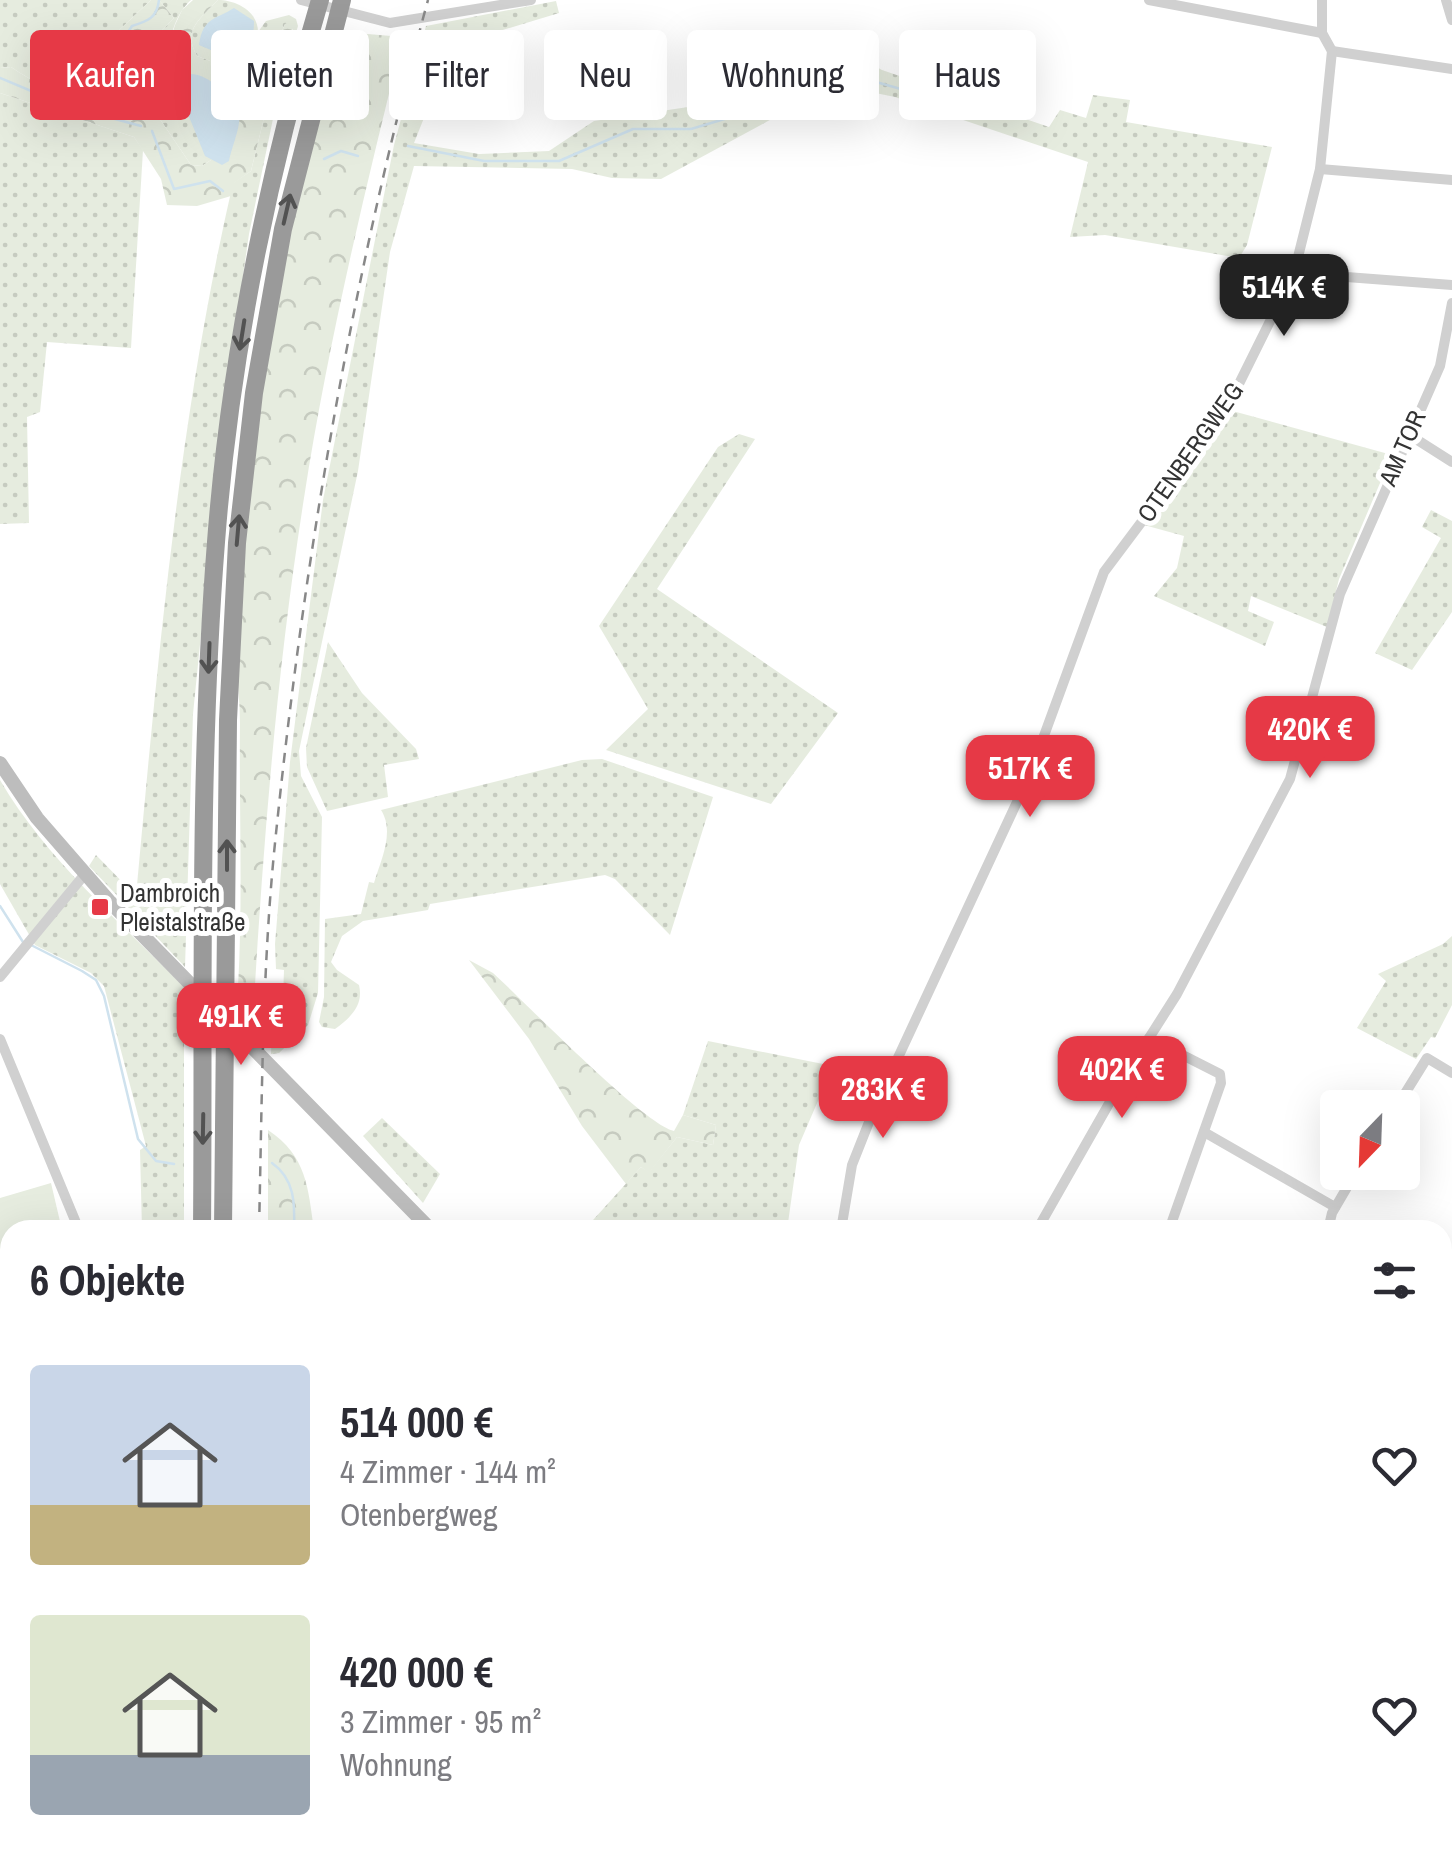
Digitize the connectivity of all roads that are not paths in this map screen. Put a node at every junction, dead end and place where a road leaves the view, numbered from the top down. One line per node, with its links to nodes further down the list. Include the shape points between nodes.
1 (302, 0): 4 (street, via 390,23)
2 (320, 0): 30 (highway, one-way to 30, via 262,224 223,470 210,647)
3 (342, 0): 31 (highway, one-way to 3, via 228,702 244,473 283,229)
4 (531, 0)
5 (1149, 0): 9 (street)
6 (1322, 0): 9 (street)
7 (1446, 0): 8 (street)
8 (1452, 20)
9 (1322, 33): 10 (street)
10 (1332, 51): 11 (street); 12 (street, OTENBERGWEG)
11 (1452, 69)
12 (1320, 169): 13 (street); 14 (street, OTENBERGWEG)
13 (1452, 180)
14 (1294, 273): 15 (street); 33 (street, OTENBERGWEG, via 1227,408 1104,572 1030,774 852,1165)
15 (1452, 284)
16 (1452, 304): 17 (street, AM TOR, via 1440,366)
17 (1408, 434): 18 (street); 22 (street, AM TOR, via 1340,594 1290,779)
18 (1452, 462)
19 (0, 762): 20 (main road)
20 (85, 874): 21 (street); 32 (main road)
21 (0, 978)
22 (1149, 1038): 26 (street, via 1220,1074); 34 (street, AM TOR)
23 (0, 1039): 29 (street)
24 (1452, 1073): 25 (street, via 1427,1058)
25 (1407, 1090)
26 (1204, 1132): 28 (street); 35 (street)
27 (1345, 1190): 28 (street)
28 (1336, 1206): 36 (street)
29 (75, 1220)
30 (202, 1220)
31 (223, 1220)
32 (422, 1220)
33 (843, 1220)
34 (1043, 1220)
35 (1173, 1220)
36 (1331, 1220)

